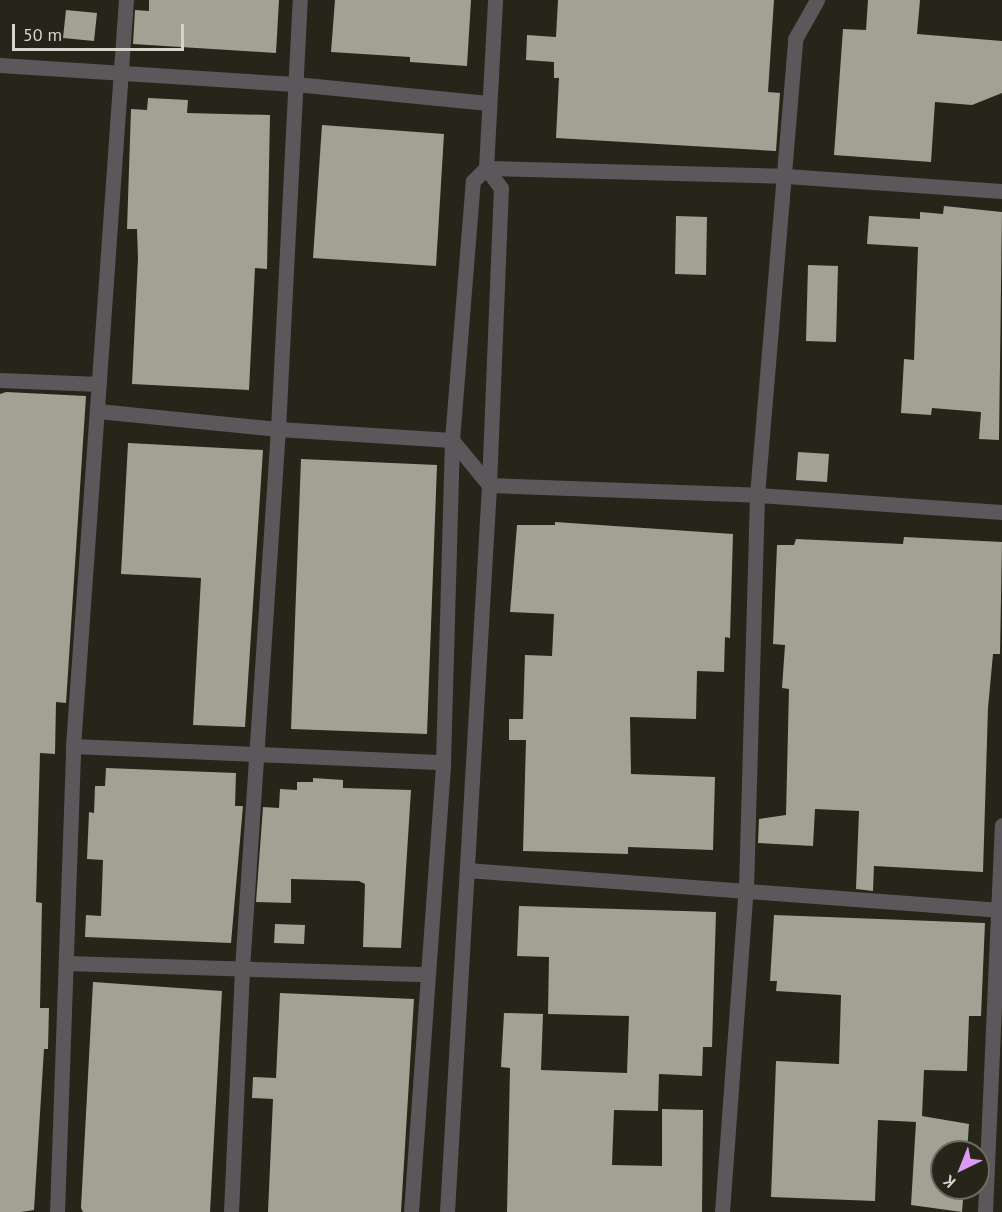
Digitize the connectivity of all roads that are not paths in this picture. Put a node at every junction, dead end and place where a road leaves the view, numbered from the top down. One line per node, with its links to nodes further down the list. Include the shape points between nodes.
1 (126, 0): 6 (street)
2 (300, 0): 7 (street)
3 (495, 0): 8 (street)
4 (818, 0): 10 (street, via 795,39)
5 (0, 65): 6 (street)
6 (118, 74): 7 (street); 13 (street)
7 (296, 84): 8 (street); 15 (street)
8 (488, 104): 9 (street)
9 (486, 168): 10 (street); 16 (street, via 473,182); 17 (street, via 501,188)
10 (786, 176): 11 (street); 18 (street)
11 (1002, 191)
12 (0, 380): 13 (street)
13 (99, 384): 14 (street)
14 (98, 411): 15 (street); 20 (street)
15 (278, 429): 16 (street); 21 (street)
16 (452, 440): 17 (street); 22 (street)
17 (489, 485): 18 (street); 24 (street)
18 (757, 495): 19 (street); 25 (street)
19 (1002, 512)
20 (74, 746): 21 (street); 27 (street)
21 (255, 755): 22 (street); 28 (street)
22 (443, 762): 29 (street)
23 (1002, 825): 26 (street)
24 (467, 870): 25 (street); 33 (street)
25 (747, 889): 26 (street); 34 (street)
26 (1000, 910): 35 (street)
27 (66, 963): 28 (street); 30 (street)
28 (242, 969): 29 (street); 31 (street)
29 (426, 974): 32 (street)
30 (57, 1212)
31 (231, 1212)
32 (411, 1212)
33 (447, 1212)
34 (722, 1212)
35 (986, 1212)

